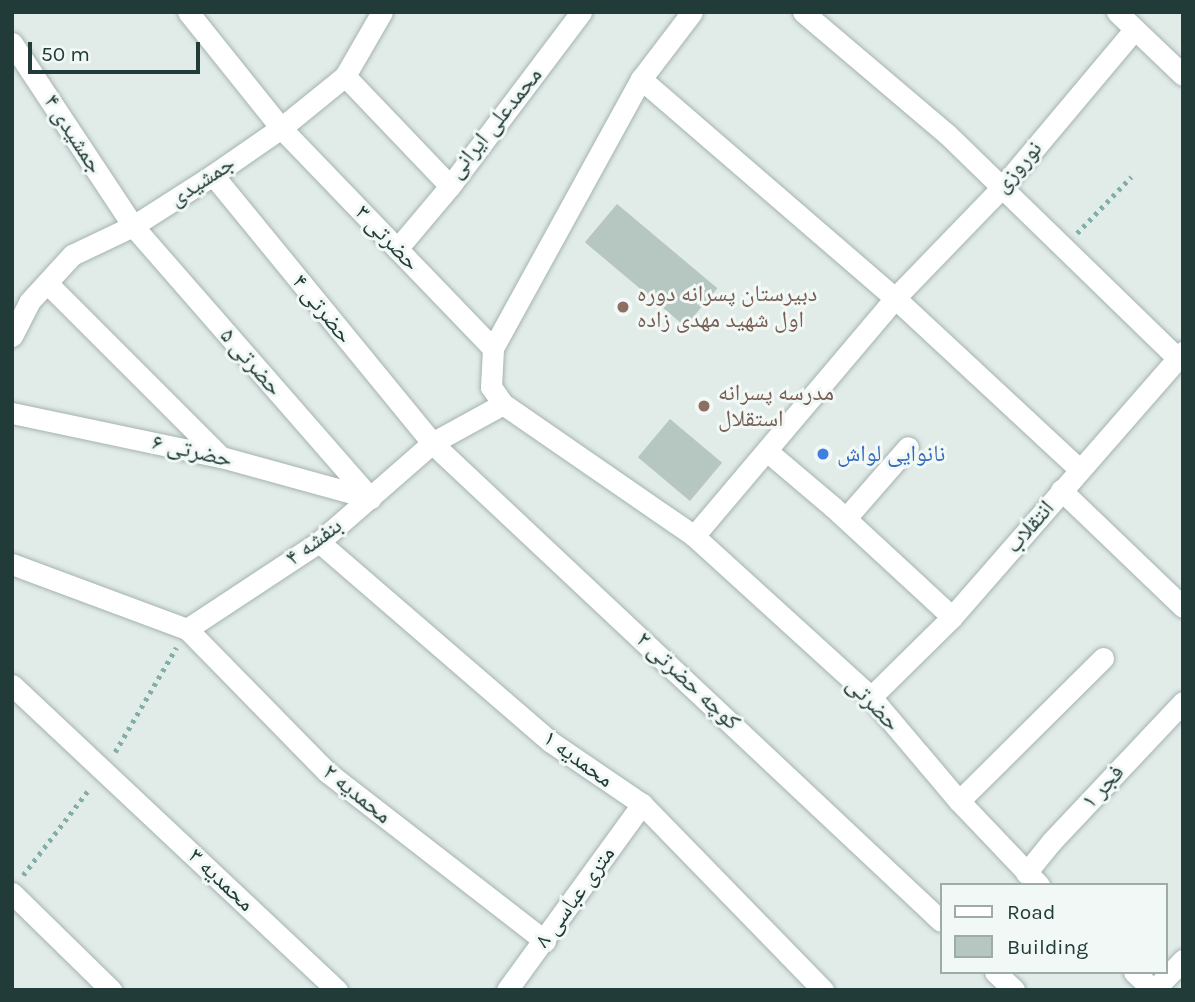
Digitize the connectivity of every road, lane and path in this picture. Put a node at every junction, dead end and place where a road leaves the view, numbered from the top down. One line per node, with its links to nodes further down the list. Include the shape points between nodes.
1 (188, 12): 12 (street, حضرتی ۳)
2 (382, 12): 10 (street, جمشیدی)
3 (582, 12): 15 (street, محمدعلی ایرانی)
4 (692, 12): 11 (street)
5 (803, 12): 16 (street)
6 (1117, 12): 7 (street)
7 (1134, 30): 9 (street); 16 (street, نوروزی)
8 (12, 43): 17 (street, جمشیدی ۴)
9 (1183, 75)
10 (345, 76): 12 (street, جمشیدی); 15 (street, محمدعلی ایرانی)
11 (641, 79): 21 (street); 24 (street)
12 (281, 128): 13 (street, جمشیدی); 19 (street, حضرتی ۳)
13 (213, 175): 17 (street, جمشیدی); 28 (street, حضرتی ۴)
14 (1131, 177): 18 (path)
15 (450, 186): 19 (street)
16 (1003, 186): 18 (street); 21 (street, نوروزی)
17 (133, 226): 20 (street, جمشیدی, via 72,255); 34 (street, حضرتی ۵)
18 (1065, 247): 25 (street)
19 (397, 249): 24 (street, حضرتی ۳)
20 (47, 283): 22 (street, جمشیدی); 31 (street)
21 (895, 298): 30 (street, نوروزی); 32 (street)
22 (18, 308): 23 (street, جمشیدی)
23 (12, 335)
24 (493, 348): 26 (street, via 491,387)
25 (1180, 355): 32 (street, انتقلاب)
26 (503, 404): 28 (street, بنفشه ۴); 36 (street, حضرتی)
27 (12, 413): 31 (street, حضرتی ۶)
28 (432, 443): 34 (street, بنفشه ۴); 50 (street, کوچه حضرتی ۲)
29 (908, 447): 35 (street)
30 (768, 452): 35 (street); 36 (street, نوروزی)
31 (221, 457): 34 (street, حضرتی ۶)
32 (1078, 468): 33 (street, انتقلاب)
33 (1061, 490): 39 (street); 40 (street, انتقلاب)
34 (370, 498): 37 (street, بنفشه ۴)
35 (845, 518): 40 (street)
36 (694, 536): 44 (street, حضرتی)
37 (319, 542): 41 (street, بنفشه ۴); 47 (street, محمدیه ۱, via 551,742)
38 (12, 564): 41 (street)
39 (1183, 607)
40 (951, 617): 44 (street, انتقلاب)
41 (187, 629): 51 (street, محمدیه ۲, via 327,772)
42 (1103, 658): 46 (street)
43 (12, 685): 56 (street, محمدیه ۳)
44 (871, 697): 46 (street, حضرتی)
45 (1183, 702): 48 (street, فجر ۱, via 1052,841)
46 (959, 801): 48 (street, حضرتی)
47 (642, 804): 51 (street, ۸ متری عباسی); 58 (street, محمدیه ۱)
48 (1033, 879)
49 (12, 893): 55 (street)
50 (940, 920)
51 (545, 941): 57 (street, ۸ متری عباسی)
52 (1183, 960): 60 (street)
53 (997, 974): 59 (street)
54 (1136, 974): 60 (street)
55 (111, 990)
56 (337, 990)
57 (507, 990)
58 (823, 990)
59 (1014, 990)
60 (1153, 990)

